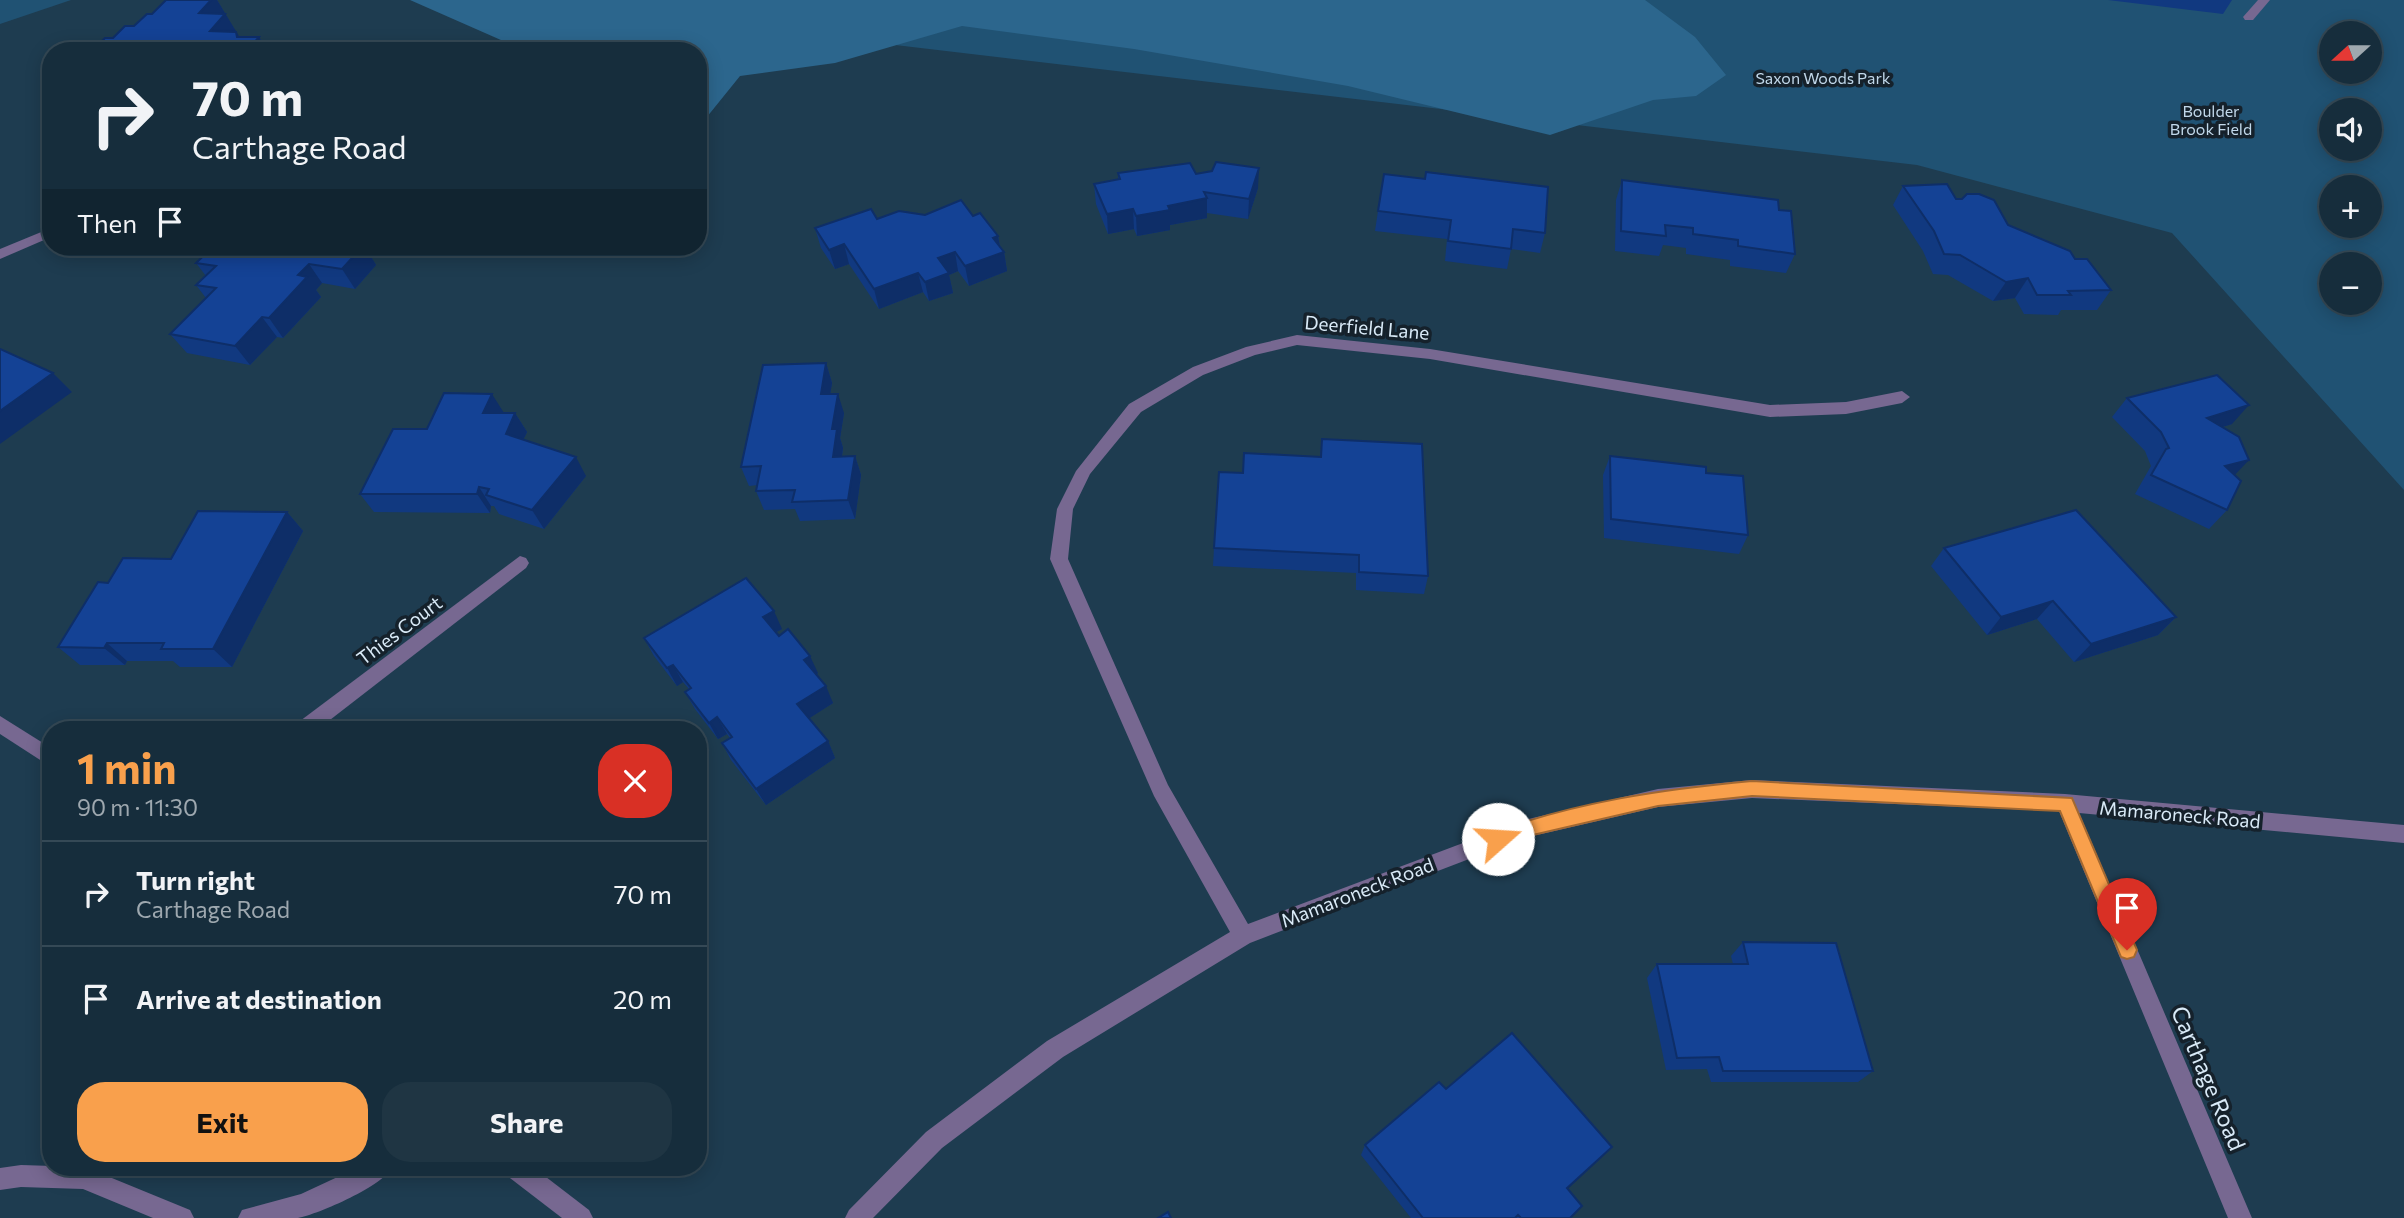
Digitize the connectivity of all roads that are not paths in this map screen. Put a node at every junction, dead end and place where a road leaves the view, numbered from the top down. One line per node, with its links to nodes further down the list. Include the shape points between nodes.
1 (2264, 0): 2 (street)
2 (2249, 17)
3 (42, 236): 4 (street)
4 (0, 254)
5 (1902, 397): 12 (street, Deerfield Lane, via 1846,408 1770,411 1430,354 1297,341 1251,351 1198,371 1135,408 1084,471 1065,509 1059,559 1161,790)
6 (520, 564): 7 (street, Thies Court)
7 (315, 721)
8 (0, 724): 9 (street)
9 (42, 753)
10 (2066, 803): 11 (street, Mamaroneck Road); 12 (street, Mamaroneck Road, via 1752,789 1658,798 1524,829); 20 (street, Carthage Road)
11 (2404, 834)
12 (1242, 936): 19 (street, Mamaroneck Road, via 1055,1049 934,1140)
13 (367, 1176): 17 (street, via 278,1213)
14 (526, 1176): 18 (street)
15 (0, 1179): 16 (street, via 83,1178)
16 (182, 1218)
17 (250, 1218)
18 (581, 1218)
19 (857, 1218)
20 (2240, 1218)

